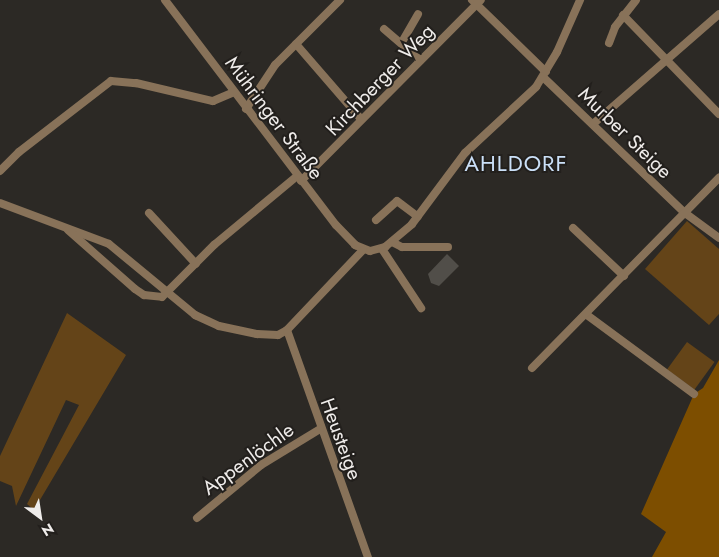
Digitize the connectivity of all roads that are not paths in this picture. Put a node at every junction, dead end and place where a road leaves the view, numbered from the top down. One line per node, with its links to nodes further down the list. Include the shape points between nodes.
1 (165, 0): 16 (street, Mühringer Straße)
2 (340, 0): 12 (street)
3 (580, 0): 15 (street)
4 (636, 0): 8 (street)
5 (476, 2): 13 (street, Kirchberger Weg); 15 (street, Murber Steige)
6 (418, 14): 10 (street)
7 (719, 14): 14 (street)
8 (623, 15): 11 (street); 14 (street)
9 (384, 30): 10 (street)
10 (402, 42): 13 (street)
11 (609, 43)
12 (296, 44): 17 (street, via 271,70 258,97); 19 (street)
13 (420, 60): 19 (street, Kirchberger Weg)
14 (667, 61): 18 (street); 20 (street)
15 (544, 75): 20 (street, Murber Steige); 27 (street, via 516,108 465,153)
16 (234, 92): 17 (street, Mühringer Straße); 21 (street, via 213,101 136,83 111,81 12,157)
17 (246, 108): 22 (street, Mühringer Straße)
18 (719, 114)
19 (360, 119): 22 (street, Kirchberger Weg)
20 (592, 124): 26 (street, Murber Steige)
21 (0, 171)
22 (299, 178): 35 (street, Mühringer Straße, via 348,239); 36 (street, Kirchberger Weg)
23 (719, 178): 26 (street)
24 (0, 203): 29 (street)
25 (149, 213): 36 (street)
26 (685, 213): 31 (street, Murber Steige); 37 (street)
27 (418, 217): 28 (street, via 397,201); 32 (street)
28 (376, 220)
29 (66, 228): 38 (street, via 114,247); 38 (street, via 112,272 144,295)
30 (573, 228): 37 (street)
31 (719, 238)
32 (392, 242): 33 (street, via 402,247); 34 (street)
33 (448, 247)
34 (382, 249): 35 (street); 39 (street)
35 (363, 250): 41 (street)
36 (196, 264): 38 (street, Kirchberger Weg)
37 (624, 276): 40 (street)
38 (167, 295): 41 (street, via 219,326 272,335)
39 (421, 308)
40 (586, 315): 42 (street); 43 (street)
41 (287, 330): 44 (street, Heusteige)
42 (532, 368)
43 (694, 394)
44 (320, 429): 45 (street, Appenlöchle, via 261,465); 46 (street, Heusteige)
45 (197, 518)
46 (368, 557)

